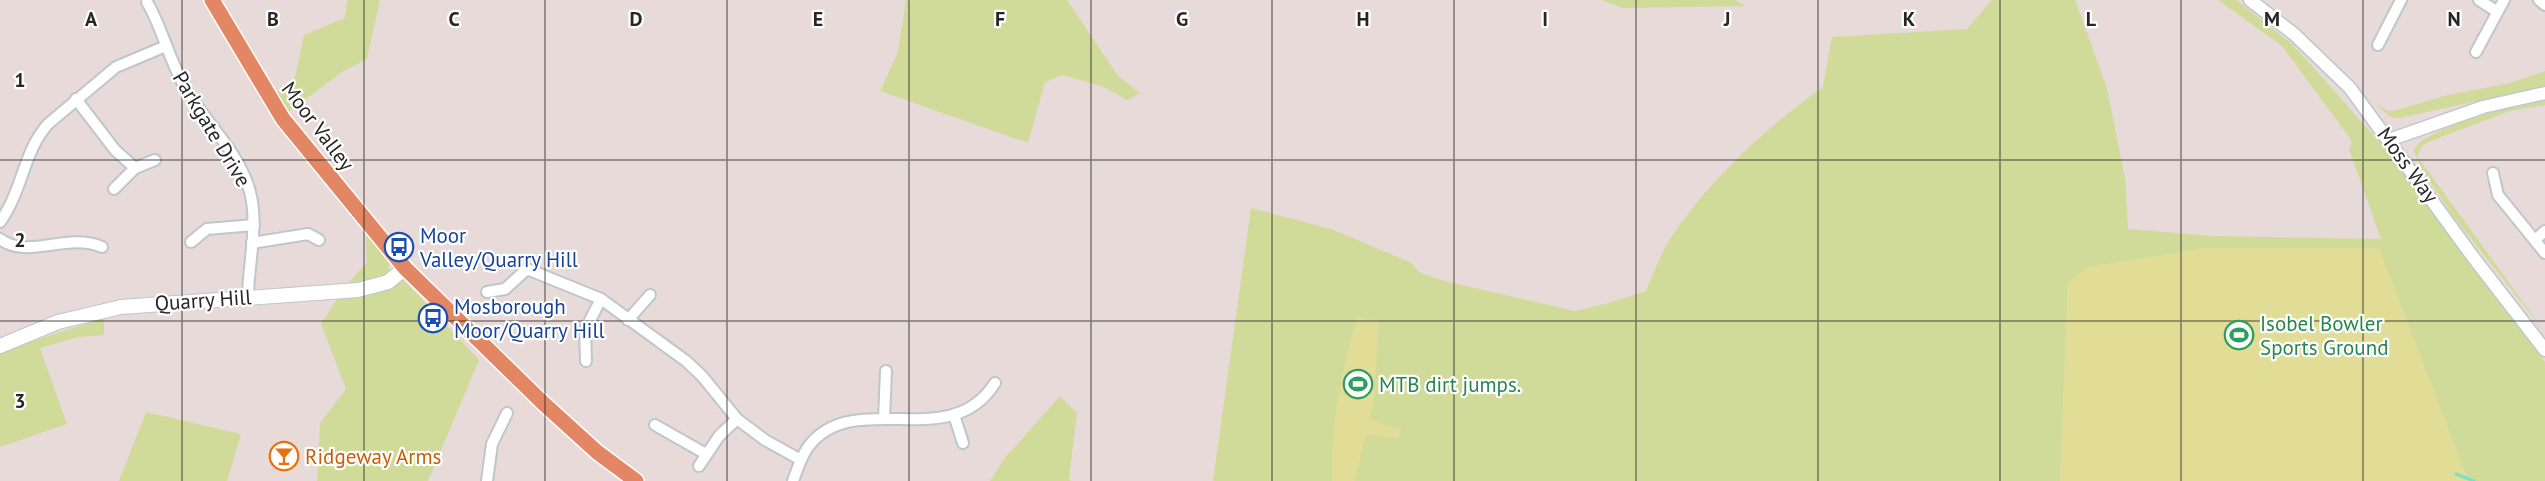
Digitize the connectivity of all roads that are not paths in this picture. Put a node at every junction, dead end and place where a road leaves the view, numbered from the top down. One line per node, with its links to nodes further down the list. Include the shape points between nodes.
1 (212, 0): 30 (main road, Moor Valley, via 283,119)
2 (2250, 0): 15 (street, Moss Way, via 2294,34 2350,87)
3 (2401, 0): 10 (street)
4 (2479, 0): 9 (street)
5 (2504, 0): 9 (street)
6 (2539, 0): 8 (street)
7 (147, 2): 11 (street, Parkgate Drive)
8 (2545, 5)
9 (2496, 11): 12 (street)
10 (2378, 45)
11 (166, 46): 14 (street, via 116,67); 21 (street, Parkgate Drive, via 188,94 222,139 244,177)
12 (2476, 52)
13 (2545, 93): 15 (street, via 2483,107)
14 (76, 99): 17 (street, via 115,150); 20 (street, via 38,135 20,185)
15 (2389, 140): 37 (street, Moss Way)
16 (155, 160): 17 (street)
17 (135, 168): 19 (street)
18 (2493, 173): 25 (street, via 2498,195)
19 (114, 189)
20 (0, 222)
21 (254, 225): 26 (street, via 207,229); 27 (street, Parkgate Drive)
22 (2545, 231): 25 (street)
23 (0, 239): 28 (street, via 17,248 68,241)
24 (319, 240): 27 (street, via 308,234)
25 (2535, 240): 29 (street)
26 (191, 242)
27 (252, 243): 33 (street, Parkgate Drive)
28 (102, 247)
29 (2545, 252)
30 (405, 268): 33 (main road, Quarry Hill, via 388,282 374,287); 51 (main road, Moor Valley, via 543,403)
31 (487, 292): 34 (street, via 505,289 527,269)
32 (650, 295): 35 (street)
33 (248, 298): 36 (main road, Quarry Hill, via 101,310 58,322)
34 (601, 299): 35 (street); 38 (street, via 585,330)
35 (628, 320): 43 (street, via 686,361)
36 (0, 346)
37 (2545, 350)
38 (586, 361)
39 (886, 371): 44 (street)
40 (995, 383): 42 (street, via 983,398)
41 (507, 413): 50 (street, via 492,444)
42 (954, 415): 44 (street); 46 (street)
43 (737, 419): 47 (street); 48 (street)
44 (884, 419): 48 (street, via 848,422 829,429 815,440)
45 (655, 425): 47 (street)
46 (963, 443)
47 (706, 454): 49 (street)
48 (801, 460): 52 (street)
49 (699, 466)
50 (487, 481)
51 (636, 481)
52 (793, 481)

